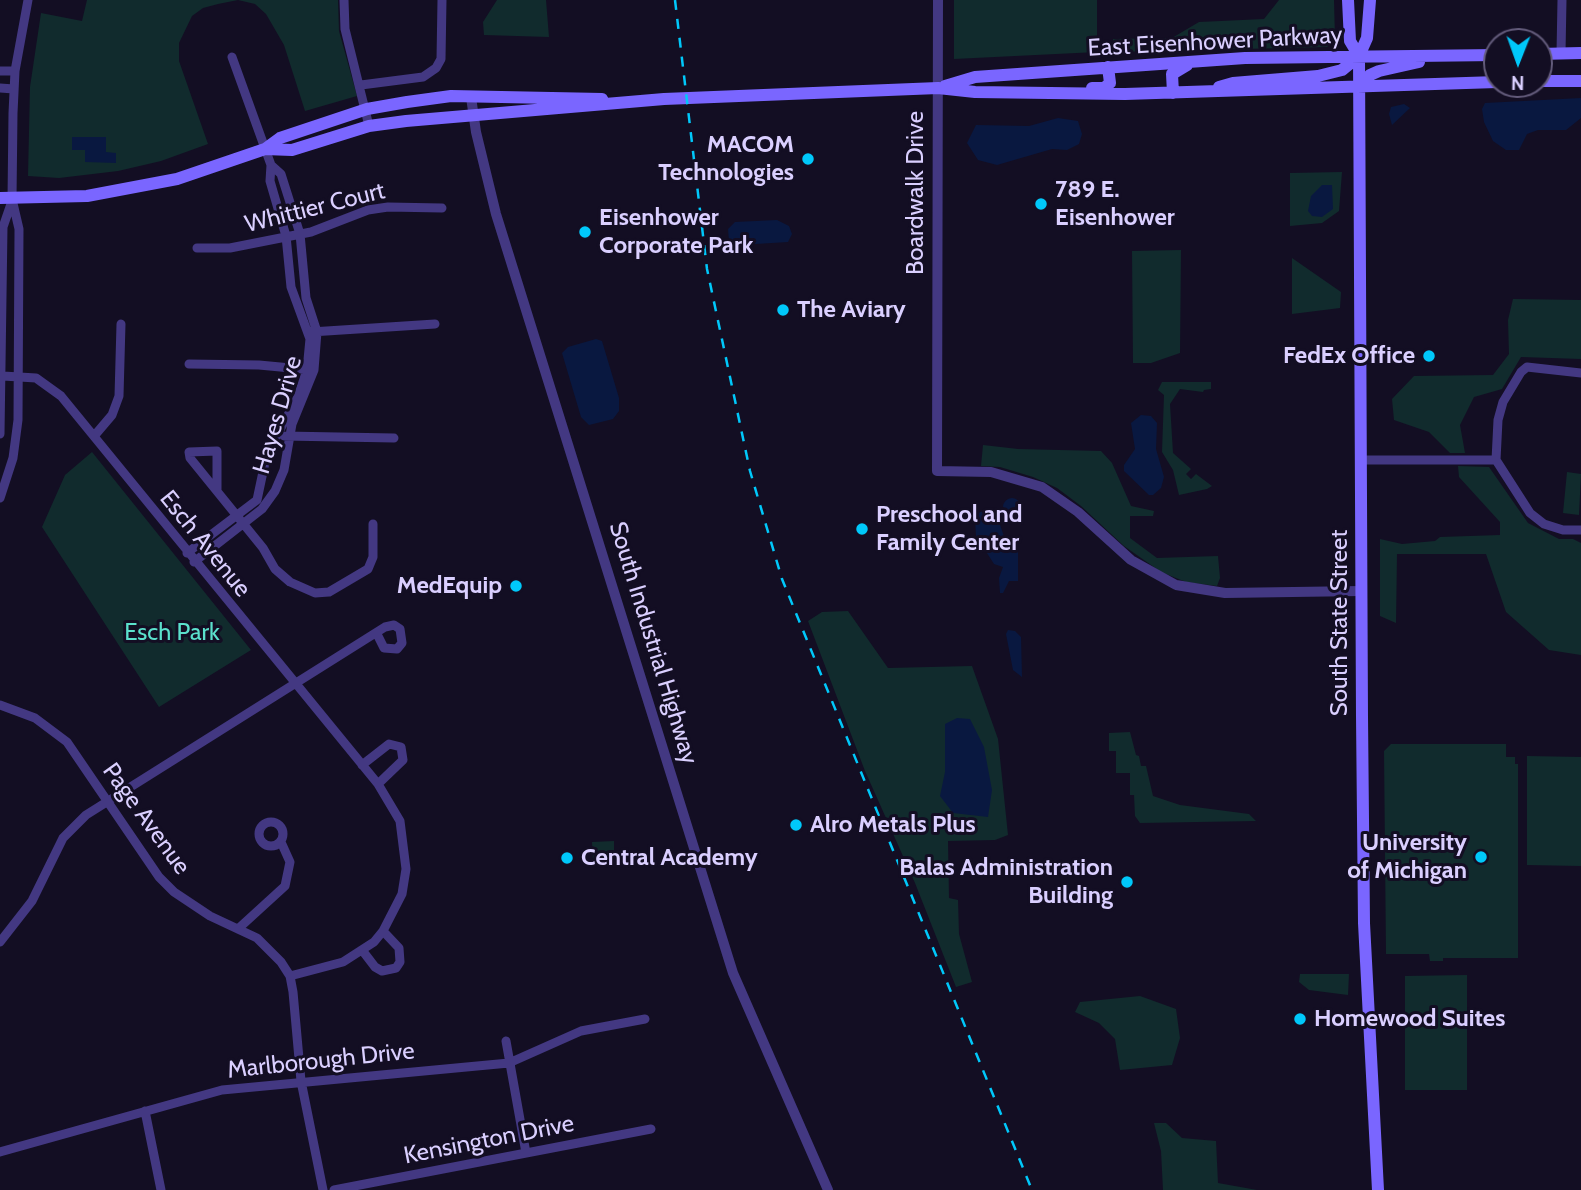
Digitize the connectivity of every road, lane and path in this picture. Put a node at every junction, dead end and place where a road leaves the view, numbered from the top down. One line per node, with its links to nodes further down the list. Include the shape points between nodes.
1 (28, 0): 18 (street)
2 (344, 0): 24 (street, via 345,29)
3 (442, 0): 24 (street, via 441,59 436,68 422,77)
4 (938, 0): 27 (street, Boardwalk Drive)
5 (1348, 0): 12 (main road, South State Street, via 1350,41)
6 (1370, 0): 12 (main road, South State Street, via 1367,38)
7 (1562, 0): 10 (street)
8 (1581, 53): 10 (main road)
9 (1553, 54): 10 (main road)
10 (1561, 54)
11 (1323, 56): 12 (main road, East Eisenhower Parkway); 16 (main road, East Eisenhower Parkway); 29 (main road, via 1289,62 1186,65 1172,74)
12 (1359, 56): 13 (main road, East Eisenhower Parkway); 25 (main road, South State Street); 30 (main road, via 1342,70 1318,76 1233,83)
13 (1483, 56)
14 (232, 57): 37 (street, Hayes Drive)
15 (1483, 57): 25 (main road, via 1407,64 1370,75)
16 (1108, 67): 27 (main road, East Eisenhower Parkway, via 975,77); 31 (main road, via 1111,83 1104,88 1062,88)
17 (0, 71): 18 (street)
18 (15, 71): 28 (street)
19 (1483, 77): 23 (main road, via 1429,78)
20 (1581, 81): 22 (main road)
21 (1483, 82): 23 (main road, East Eisenhower Parkway)
22 (1553, 82)
23 (1408, 84): 25 (main road, East Eisenhower Parkway)
24 (360, 85): 34 (street)
25 (1359, 86): 30 (main road, East Eisenhower Parkway); 59 (main road, South State Street)
26 (0, 88): 28 (street)
27 (938, 88): 31 (main road, East Eisenhower Parkway); 33 (main road, East Eisenhower Parkway); 68 (street, Boardwalk Drive, via 937,471 991,472 1042,487 1078,512 1130,560 1176,585 1225,593)
28 (14, 89): 39 (street)
29 (1173, 93): 30 (main road, East Eisenhower Parkway); 31 (main road, East Eisenhower Parkway)
30 (1199, 93)
31 (1048, 94)
32 (471, 97): 33 (main road, East Eisenhower Parkway); 34 (main road, East Eisenhower Parkway); 35 (street, South Industrial Highway)
33 (620, 101): 35 (main road, East Eisenhower Parkway)
34 (366, 109): 36 (street); 37 (main road, East Eisenhower Parkway, via 280,138)
35 (473, 115): 36 (main road, East Eisenhower Parkway); 92 (street, South Industrial Highway, via 496,214 733,973)
36 (369, 126): 37 (main road, East Eisenhower Parkway, via 292,150)
37 (265, 149): 38 (street, Hayes Drive); 39 (main road, East Eisenhower Parkway, via 136,188 87,196)
38 (271, 165): 41 (street, Hayes Drive, via 281,174); 42 (street, Hayes Drive, via 270,181)
39 (6, 199): 44 (street); 45 (street, via 19,229)
40 (442, 208): 41 (street, Whittier Court, via 388,206)
41 (300, 234): 42 (street, Whittier Court); 48 (street, Hayes Drive)
42 (286, 236): 43 (street, Whittier Court, via 230,248); 48 (street, Hayes Drive, via 291,287)
43 (197, 248)
44 (1, 290): 45 (street); 52 (street)
45 (19, 290): 53 (street)
46 (121, 324): 55 (street, via 117,406)
47 (435, 324): 48 (street)
48 (313, 332): 50 (street, Hayes Drive)
49 (188, 364): 50 (street)
50 (310, 370): 56 (street, Hayes Drive); 57 (street, Hayes Drive)
51 (1581, 373): 60 (street, via 1527,368 1521,372 1503,402)
52 (2, 376): 53 (street, Esch Avenue); 54 (street)
53 (19, 376): 55 (street, Esch Avenue, via 46,383); 62 (street, via 17,441)
54 (0, 434)
55 (95, 435): 66 (street, Esch Avenue)
56 (276, 436): 57 (street); 63 (street, Hayes Drive, via 267,453 257,500)
57 (289, 437): 58 (street); 63 (street, Hayes Drive, via 280,482 262,509)
58 (394, 438)
59 (1361, 460): 60 (street); 68 (main road, South State Street)
60 (1496, 460): 65 (street, via 1530,513 1544,524)
61 (217, 491): 61 (street, via 190,458 189,452 217,451); 63 (street)
62 (0, 498)
63 (240, 519): 64 (street, via 275,569 315,593 329,592 369,569); 66 (street, Hayes Drive); 67 (street, Hayes Drive)
64 (373, 524)
65 (1581, 530)
66 (187, 553): 67 (street, Esch Avenue)
67 (194, 562): 70 (street, Esch Avenue)
68 (1361, 591): 93 (main road, South State Street, via 1364,923)
69 (377, 634): 70 (street)
70 (294, 684): 72 (street, Esch Avenue); 74 (street)
71 (0, 705): 74 (street, Page Avenue, via 55,731)
72 (362, 765): 73 (street, Esch Avenue); 73 (street, via 389,744 401,747 403,760)
73 (378, 783): 77 (street, Esch Avenue, via 400,821 405,846 402,894)
74 (107, 800): 76 (street, Page Avenue, via 174,892 210,916); 78 (street, via 63,838 32,901)
75 (281, 842): 76 (street, via 290,862 288,880)
76 (239, 928): 80 (street, Page Avenue, via 271,949)
77 (383, 931): 79 (street, Esch Avenue); 79 (street, via 399,948 396,968 382,971 374,967)
78 (0, 942)
79 (362, 950): 80 (street, Esch Avenue, via 323,970)
80 (290, 976): 84 (street)
81 (645, 1019): 83 (street, Marlborough Drive, via 581,1031)
82 (506, 1041): 83 (street)
83 (509, 1063): 84 (street, Marlborough Drive); 88 (street)
84 (301, 1081): 85 (street, Marlborough Drive, via 222,1090); 90 (street)
85 (145, 1111): 87 (street, Marlborough Drive); 89 (street)
86 (651, 1129): 88 (street, Kensington Drive)
87 (0, 1152)
88 (526, 1153): 91 (street, Kensington Drive)
89 (161, 1190)
90 (323, 1190)
91 (334, 1190)
92 (828, 1190)
93 (1378, 1190)

